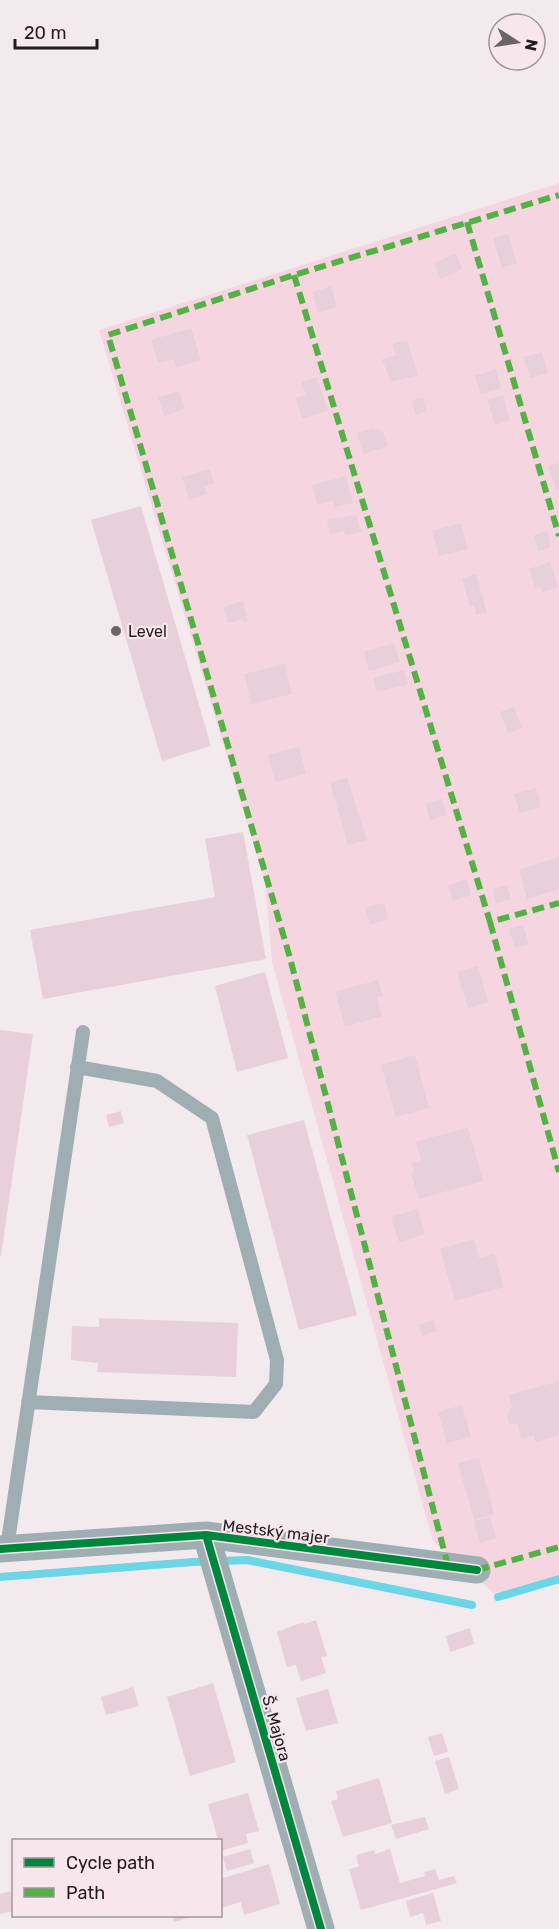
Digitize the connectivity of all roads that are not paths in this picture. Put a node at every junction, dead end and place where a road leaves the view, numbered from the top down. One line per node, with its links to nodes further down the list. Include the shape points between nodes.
1 (83, 1032): 2 (lane)
2 (77, 1067): 3 (lane); 3 (lane, via 158,1081 212,1118 278,1360 276,1384 254,1412)
3 (28, 1402): 5 (lane)
4 (206, 1535): 5 (street, Mestský majer); 6 (street, Mestský majer); 7 (street, Š. Majora)
5 (4, 1549)
6 (477, 1570)
7 (321, 1929)

